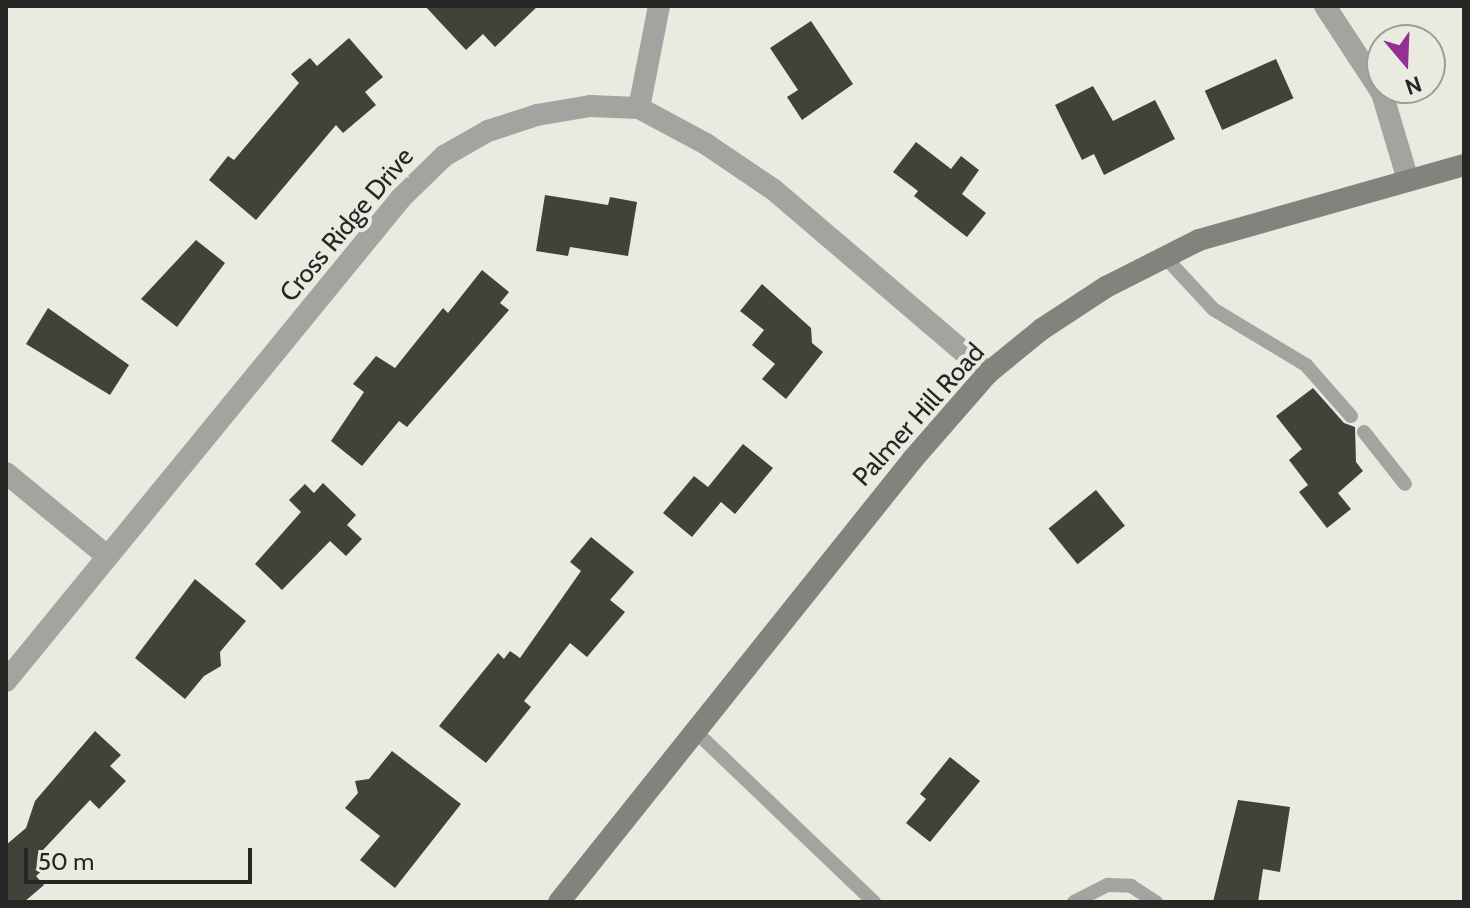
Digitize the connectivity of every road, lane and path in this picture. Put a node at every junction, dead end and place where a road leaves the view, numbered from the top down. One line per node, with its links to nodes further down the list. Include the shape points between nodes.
1 (659, 6): 3 (street)
2 (1325, 6): 5 (street, via 1382,93)
3 (639, 108): 7 (street, Cross Ridge Drive, via 774,190); 12 (street, Cross Ridge Drive, via 590,106 537,115 488,131 444,156 401,198)
4 (1464, 165): 5 (main road, Palmer Hill Road)
5 (1408, 180): 6 (main road, Palmer Hill Road, via 1252,222)
6 (1164, 256): 7 (main road, Palmer Hill Road, via 1080,304); 8 (lane, via 1213,309 1306,365)
7 (988, 373): 14 (main road, Palmer Hill Road)
8 (1351, 416)
9 (1364, 432): 11 (lane)
10 (6, 473): 12 (street)
11 (1405, 484)
12 (107, 556): 13 (street, Cross Ridge Drive)
13 (6, 681)
14 (695, 731): 15 (main road, Palmer Hill Road); 16 (lane)
15 (559, 902)
16 (874, 902)
17 (1074, 902): 18 (lane, via 1108,885 1131,886)
18 (1156, 902)

